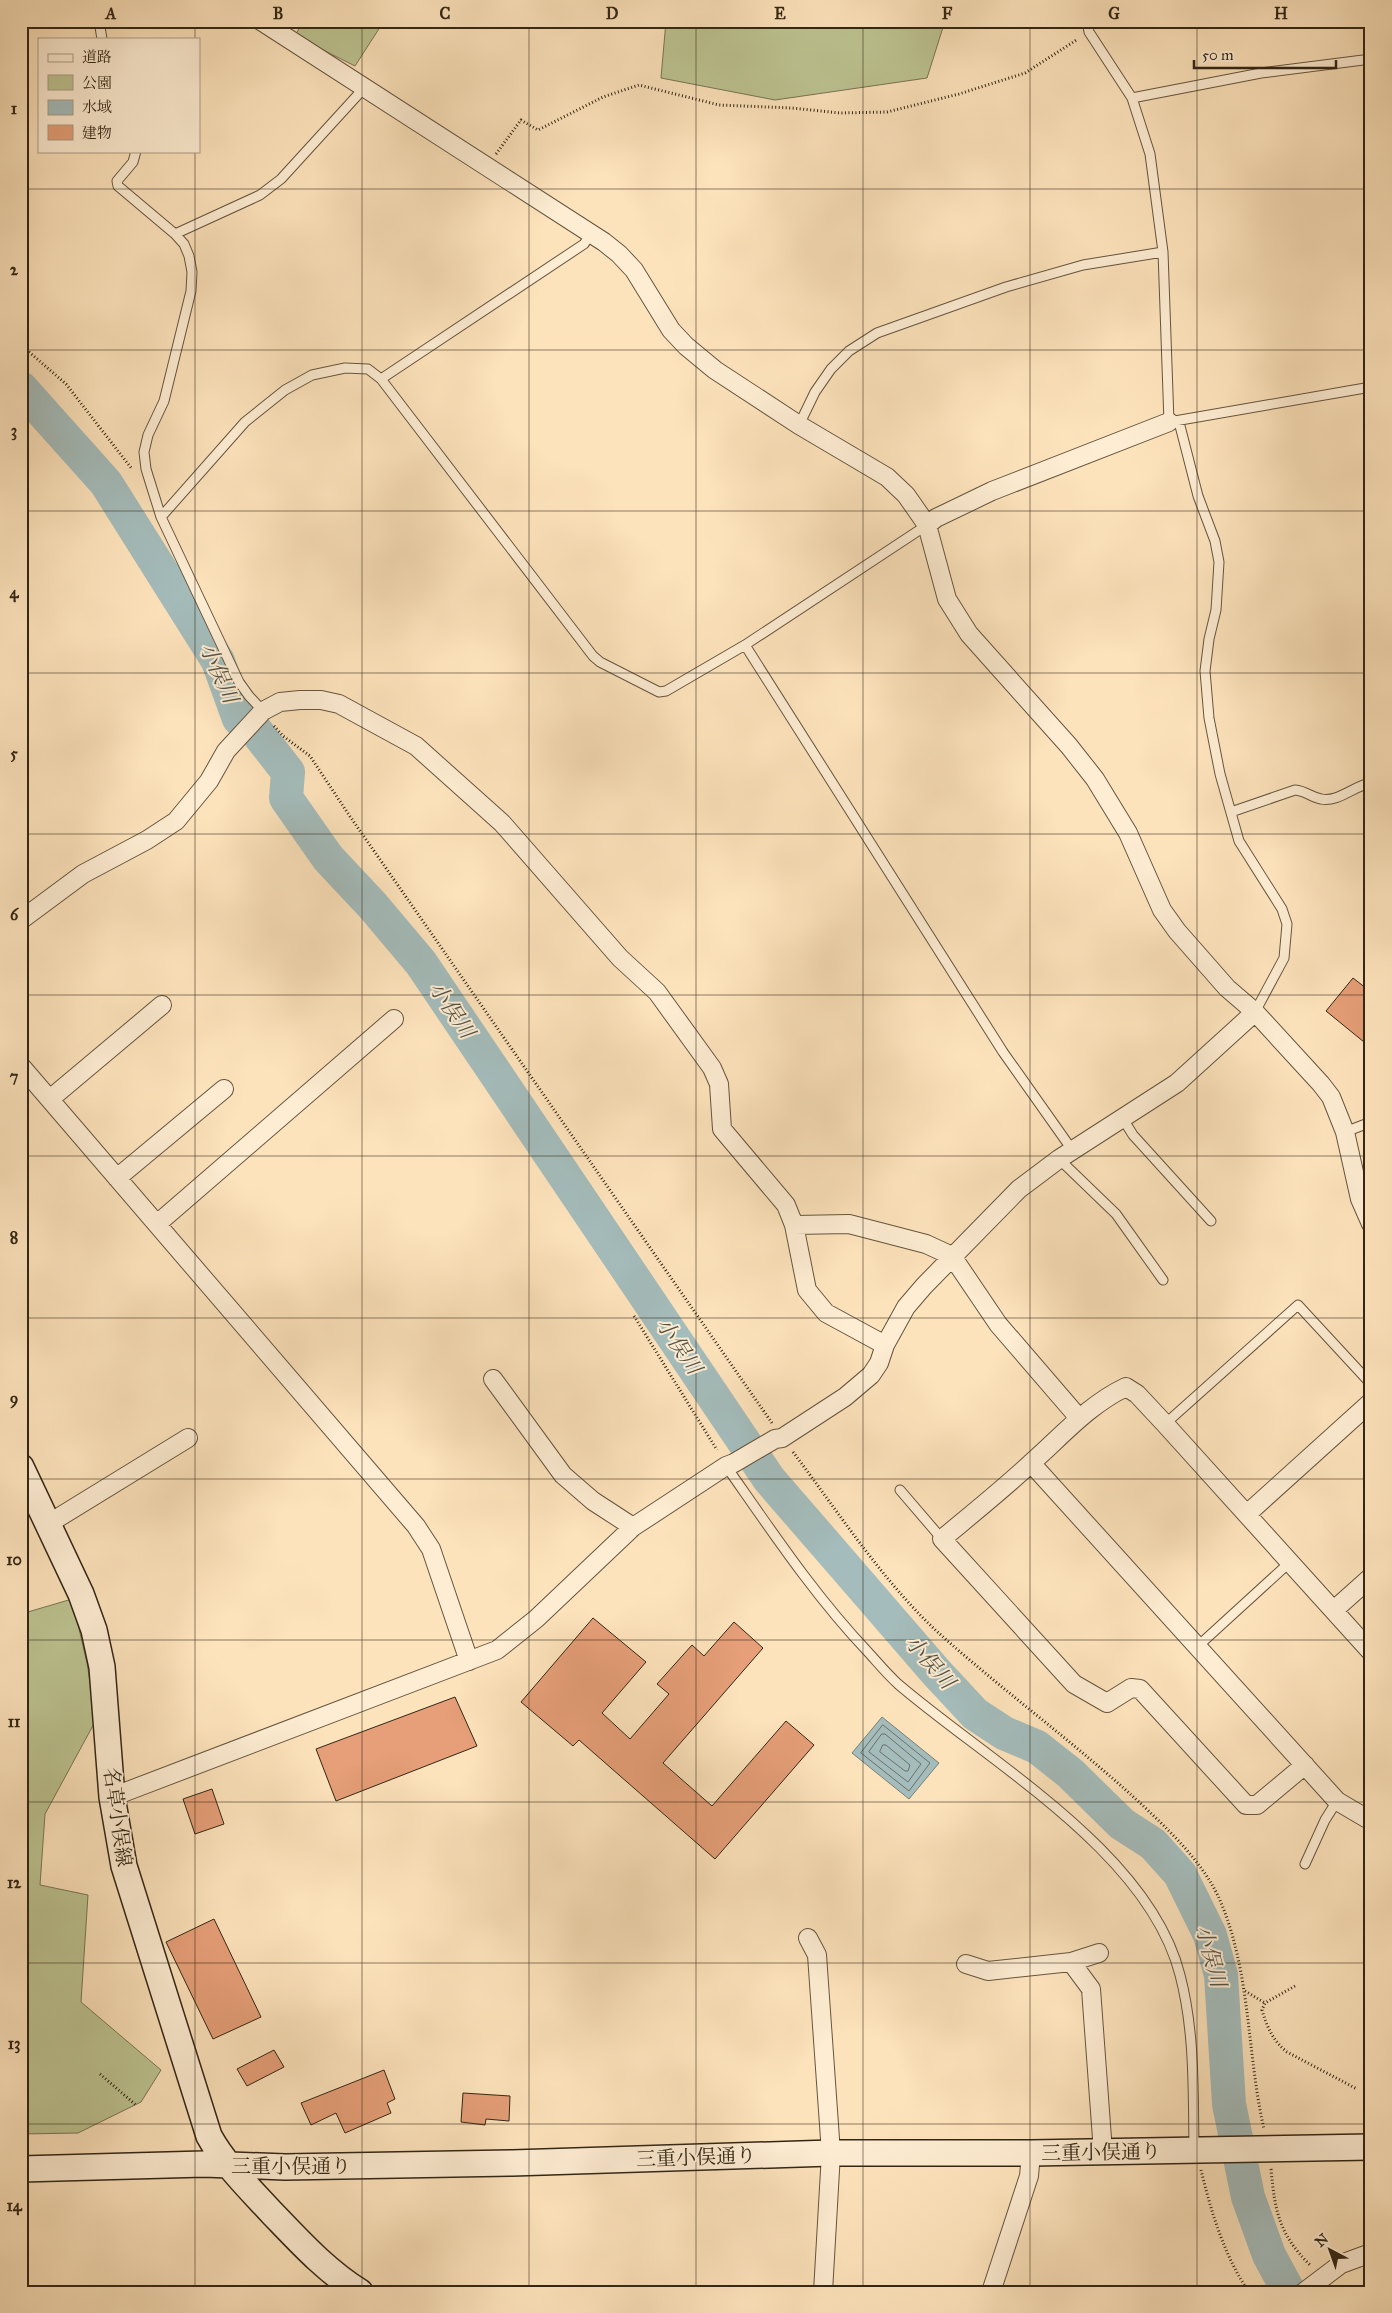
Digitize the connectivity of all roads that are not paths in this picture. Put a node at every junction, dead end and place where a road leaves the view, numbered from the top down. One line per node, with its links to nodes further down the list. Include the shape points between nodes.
1 (99, 21): 4 (lane)
2 (261, 21): 6 (street)
3 (1086, 21): 7 (lane, via 1089,32)
4 (102, 38)
5 (1371, 59): 7 (lane, via 1261,73)
6 (365, 88): 9 (lane, via 281,179 260,195); 10 (street)
7 (1132, 98): 11 (lane, via 1150,154)
8 (136, 152): 9 (lane, via 118,186)
9 (175, 234): 16 (lane, via 189,256 191,290 164,401 144,452)
10 (592, 234): 12 (lane, via 584,244); 15 (street, via 634,270 671,330 686,346 715,370)
11 (1163, 252): 14 (lane); 15 (lane, via 1083,265 1016,284 876,333 831,369)
12 (381, 379): 16 (lane, via 368,369 345,368 312,376 285,390 245,422); 18 (lane, via 586,648 600,662 659,692)
13 (1371, 387): 14 (lane)
14 (1174, 422): 17 (street, via 992,491); 21 (lane, via 1215,541 1219,562 1216,610 1205,671 1218,766)
15 (799, 425): 17 (street, via 887,477)
16 (161, 517): 19 (lane, via 239,682)
17 (927, 525): 18 (lane); 24 (street, via 947,599 968,634 1095,779 1128,833 1162,910 1227,988)
18 (745, 645): 32 (lane)
19 (261, 713): 22 (street, via 226,751 209,782 176,821 83,874); 36 (street, via 280,702 321,700 340,704 416,746 502,823 620,958 657,992 699,1048 719,1084 722,1129 779,1194)
20 (1371, 782): 21 (lane, via 1332,799 1322,800 1306,791 1295,790)
21 (1231, 812): 24 (lane, via 1239,841 1282,910 1287,924 1284,958)
22 (21, 920)
23 (162, 1005): 28 (street)
24 (1254, 1012): 29 (street, via 1177,1083); 31 (street, via 1321,1084)
25 (394, 1019): 35 (street)
26 (21, 1066): 28 (street)
27 (224, 1090): 33 (street)
28 (50, 1100): 33 (street)
29 (1123, 1119): 32 (street); 34 (lane, via 1133,1135)
30 (1371, 1122): 31 (lane)
31 (1345, 1132): 37 (street, via 1360,1199)
32 (1066, 1155): 38 (street, via 1019,1189); 39 (lane, via 1116,1214)
33 (117, 1178): 35 (street)
34 (1211, 1221)
35 (157, 1224): 60 (street, via 416,1526 431,1550)
36 (794, 1224): 38 (street, via 849,1224 926,1244); 40 (street, via 803,1275 814,1300 826,1313)
37 (1371, 1224)
38 (952, 1256): 40 (street, via 906,1307); 44 (street, via 998,1324)
39 (1164, 1280)
40 (885, 1345): 48 (street, via 879,1363 846,1397)
41 (493, 1379): 53 (street, via 563,1475 593,1501)
42 (1371, 1384): 45 (lane, via 1298,1305)
43 (1371, 1402): 51 (street)
44 (1079, 1418): 45 (street, via 1126,1388 1137,1394); 47 (street)
45 (1165, 1424): 51 (street)
46 (188, 1438): 52 (street)
47 (1031, 1464): 54 (street); 58 (street)
48 (730, 1465): 53 (street); 71 (lane, via 797,1567 838,1620 897,1683 1068,1819 1142,1895 1169,1940 1181,1976 1193,2056)
49 (21, 1467): 52 (main road, 名草小俣線)
50 (900, 1490): 54 (lane)
51 (1247, 1514): 55 (street)
52 (48, 1524): 62 (main road, 名草小俣線, via 81,1594 100,1649)
53 (632, 1527): 60 (street, via 536,1619 497,1650)
54 (942, 1539): 61 (street, via 1074,1684 1107,1704 1131,1688 1140,1689 1246,1804 1257,1805)
55 (1289, 1563): 57 (street); 58 (lane)
56 (1371, 1578): 57 (street)
57 (1334, 1610): 59 (street)
58 (1197, 1647): 61 (street)
59 (1371, 1652)
60 (469, 1661): 62 (street)
61 (1305, 1765): 63 (street)
62 (112, 1797): 75 (main road, 名草小俣線, via 130,1892 204,2122)
63 (1337, 1800): 64 (street); 65 (lane)
64 (1371, 1821)
65 (1305, 1864)
66 (808, 1938): 73 (street, via 817,1955)
67 (1099, 1954): 68 (street)
68 (1071, 1962): 69 (street, via 988,1970); 72 (street, via 1091,1990)
69 (966, 1964)
70 (1371, 2147): 71 (main road, 三重小俣通り, via 1266,2145)
71 (1199, 2151): 72 (main road, 三重小俣通り)
72 (1104, 2152): 74 (main road, 三重小俣通り)
73 (831, 2153): 74 (main road, 三重小俣通り); 75 (main road, 三重小俣通り, via 512,2164); 80 (street)
74 (1031, 2153): 81 (street, via 1029,2176)
75 (228, 2166): 76 (main road, 三重小俣通り); 79 (main road, 名草小俣線, via 326,2268)
76 (21, 2170)
77 (1371, 2253): 78 (street, via 1341,2264)
78 (1314, 2283)
79 (360, 2292)
80 (823, 2292)
81 (991, 2292)

